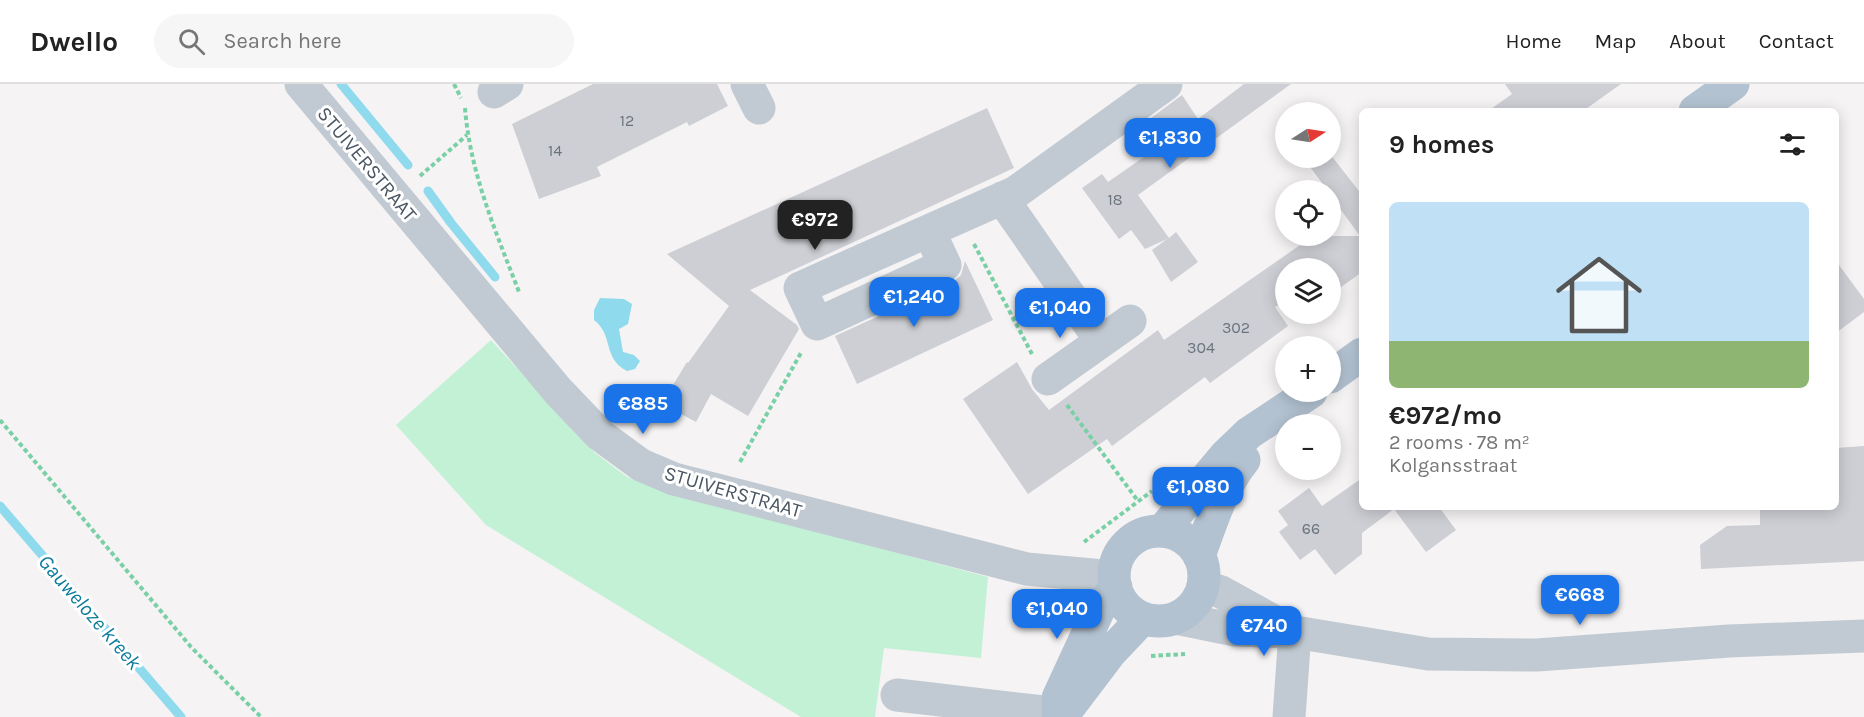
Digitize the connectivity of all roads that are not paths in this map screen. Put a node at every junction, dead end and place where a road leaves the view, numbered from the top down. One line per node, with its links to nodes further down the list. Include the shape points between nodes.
1 (301, 84): 16 (street, STUIVERSTRAAT, via 558,391 600,435 640,465 732,494 1027,569)
2 (1166, 84): 5 (street, via 1045,172)
3 (1733, 84): 4 (main road)
4 (1699, 108)
5 (1002, 198): 7 (street, via 800,288); 8 (street)
6 (1130, 321): 8 (street)
7 (817, 324)
8 (1101, 341): 11 (street)
9 (1359, 356): 10 (main road)
10 (1341, 369)
11 (1048, 379)
12 (1295, 402): 14 (main road, via 1249,433 1225,456)
13 (1296, 402): 15 (main road, via 1236,470 1216,509)
14 (1162, 531): 15 (main road, via 1184,539); 16 (main road, via 1148,532 1124,549 1116,562)
15 (1201, 571): 18 (main road, via 1197,600); 19 (street, via 1221,592)
16 (1115, 582): 17 (main road, via 1121,600); 22 (main road, via 1058,698)
17 (1143, 618): 18 (main road); 22 (main road, via 1110,653 1071,706)
18 (1176, 618): 19 (street, via 1235,630)
19 (1295, 632): 20 (street, via 1428,654 1537,655); 23 (street)
20 (1864, 636)
21 (897, 694): 22 (street)
22 (1057, 715)
23 (1289, 717)

